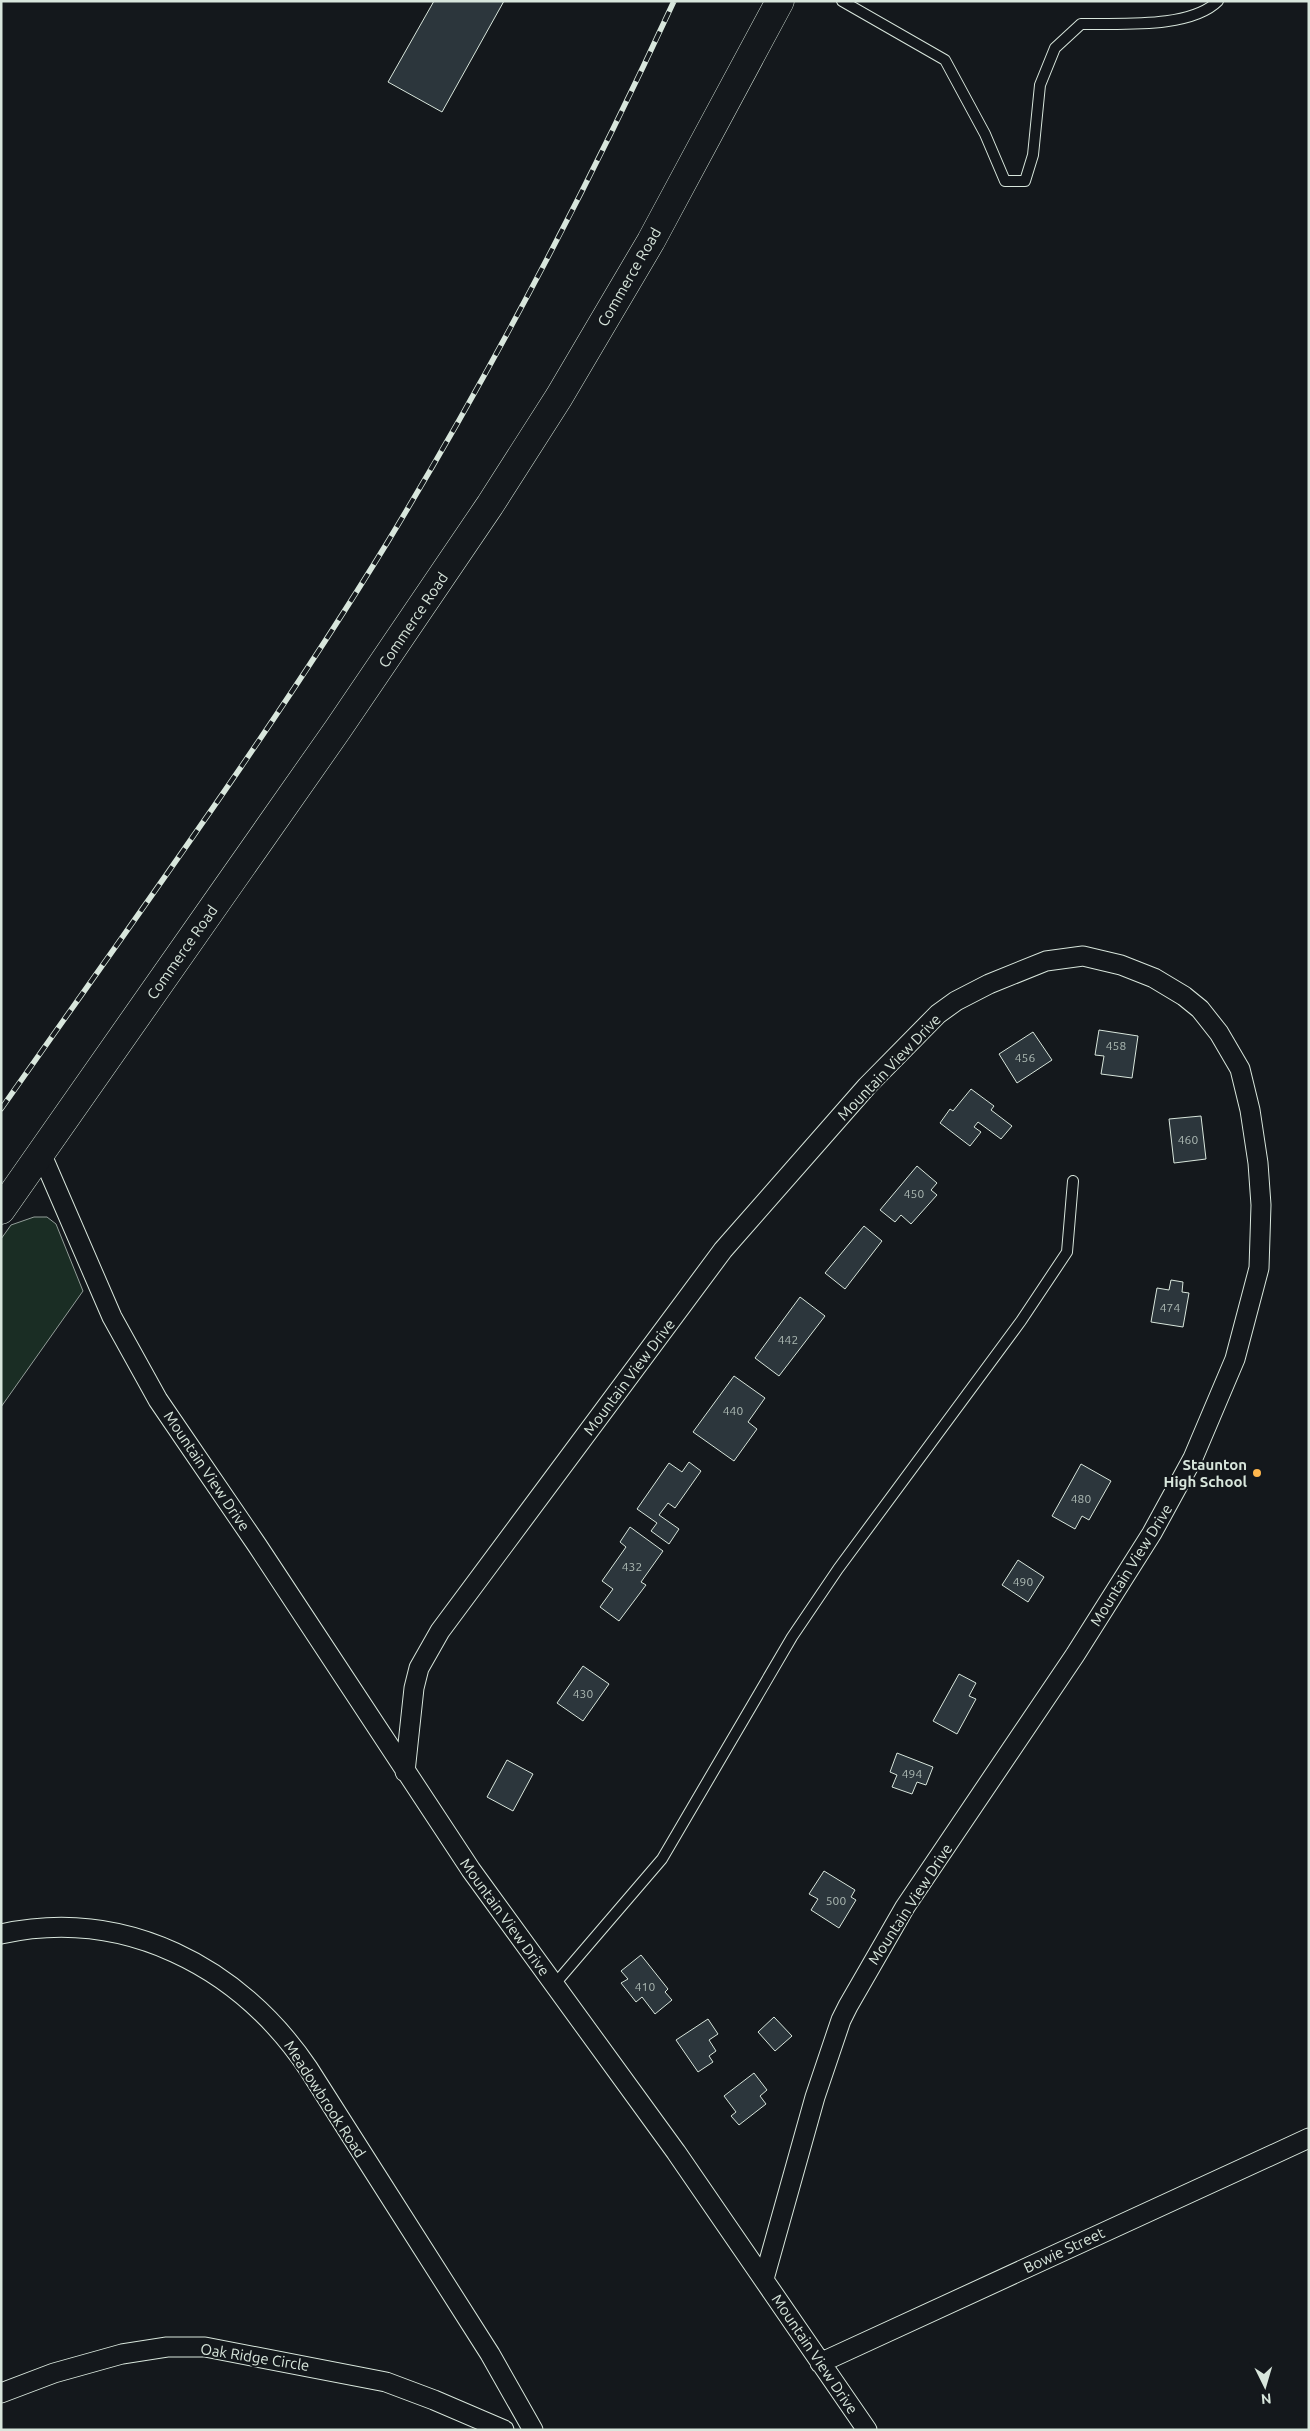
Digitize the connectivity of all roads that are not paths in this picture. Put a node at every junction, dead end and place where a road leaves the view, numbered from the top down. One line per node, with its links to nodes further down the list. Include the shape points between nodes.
1 (780, 1): 4 (main road, Commerce Road, via 650,241 559,397 490,506)
2 (842, 1): 3 (lane, via 945,60 985,134 1005,180 1015,181 1025,181 1033,155 1040,85 1055,48 1081,24 1178,20 1212,8)
3 (1218, 1)
4 (41, 1153): 6 (main road, Commerce Road); 7 (street, Mountain View Drive, via 112,1317 158,1400)
5 (1073, 1181): 9 (lane, via 1067,1252 1021,1321 838,1569 792,1637 662,1859)
6 (1, 1210)
7 (405, 1772): 9 (street, Mountain View Drive); 11 (street, Mountain View Drive, via 415,1681 426,1652 440,1630 724,1250 861,1093 920,1032 956,1001 989,984 1060,957 1083,956 1128,967 1166,984 1200,1009 1240,1069 1258,1163 1261,1205 1259,1268 1235,1359 1192,1458 1152,1533 1064,1671 905,1907 848,2006 815,2096)
8 (1, 1934): 15 (street, Meadowbrook Road, via 60,1928 131,1936 183,1956 250,2001 303,2061 490,2354)
9 (554, 1985): 11 (street, Mountain View Drive)
10 (1309, 2138): 12 (street, Bowie Street)
11 (764, 2279): 12 (street, Mountain View Drive)
12 (820, 2363): 16 (street, Mountain View Drive)
13 (1, 2392): 14 (street, Oak Ridge Circle, via 122,2354 167,2347 205,2347 386,2382)
14 (504, 2430)
15 (533, 2430)
16 (867, 2430)

